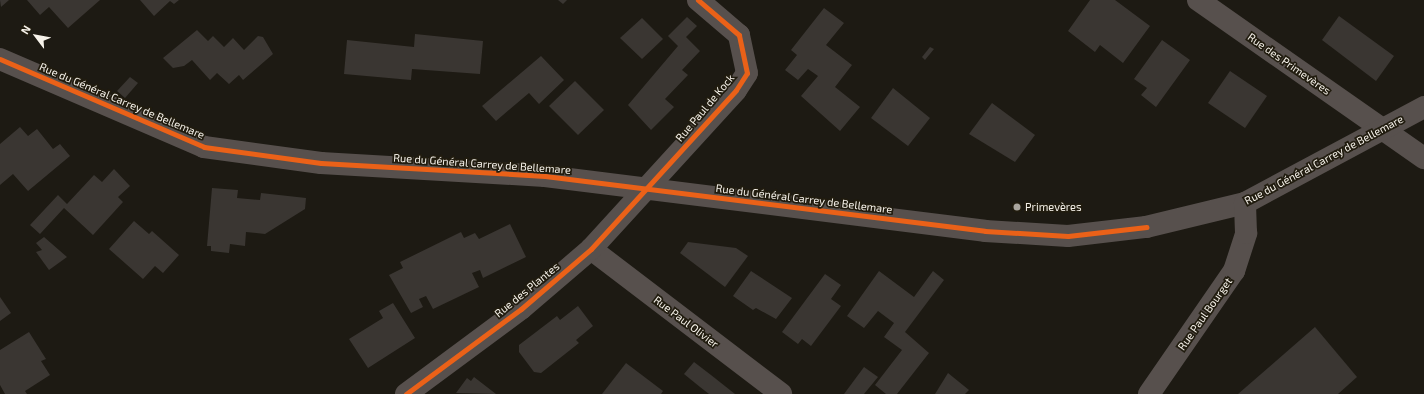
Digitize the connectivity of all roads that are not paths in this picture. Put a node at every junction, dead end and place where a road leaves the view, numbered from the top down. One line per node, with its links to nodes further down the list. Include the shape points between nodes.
1 (698, 0): 7 (street, Rue Paul de Kock, via 739,35 747,74)
2 (1198, 0): 5 (street, Rue des Primevères)
3 (0, 59): 7 (street, Rue du Général Carrey de Bellemare, via 204,147 321,163 545,176)
4 (1424, 107): 5 (street, Rue du Général Carrey de Bellemare)
5 (1379, 130): 6 (street, Rue des Primevères); 8 (street, Rue du Général Carrey de Bellemare)
6 (1424, 158)
7 (649, 189): 8 (street, Rue du Général Carrey de Bellemare, via 985,231 1068,236 1146,227); 9 (street, Rue des Plantes, via 615,220)
8 (1245, 203): 12 (street, Rue Paul Bourget, via 1246,234 1234,272)
9 (591, 249): 10 (street, Rue des Plantes, via 521,309); 11 (street, Rue Paul Olivier)
10 (406, 394)
11 (781, 394)
12 (1149, 394)

